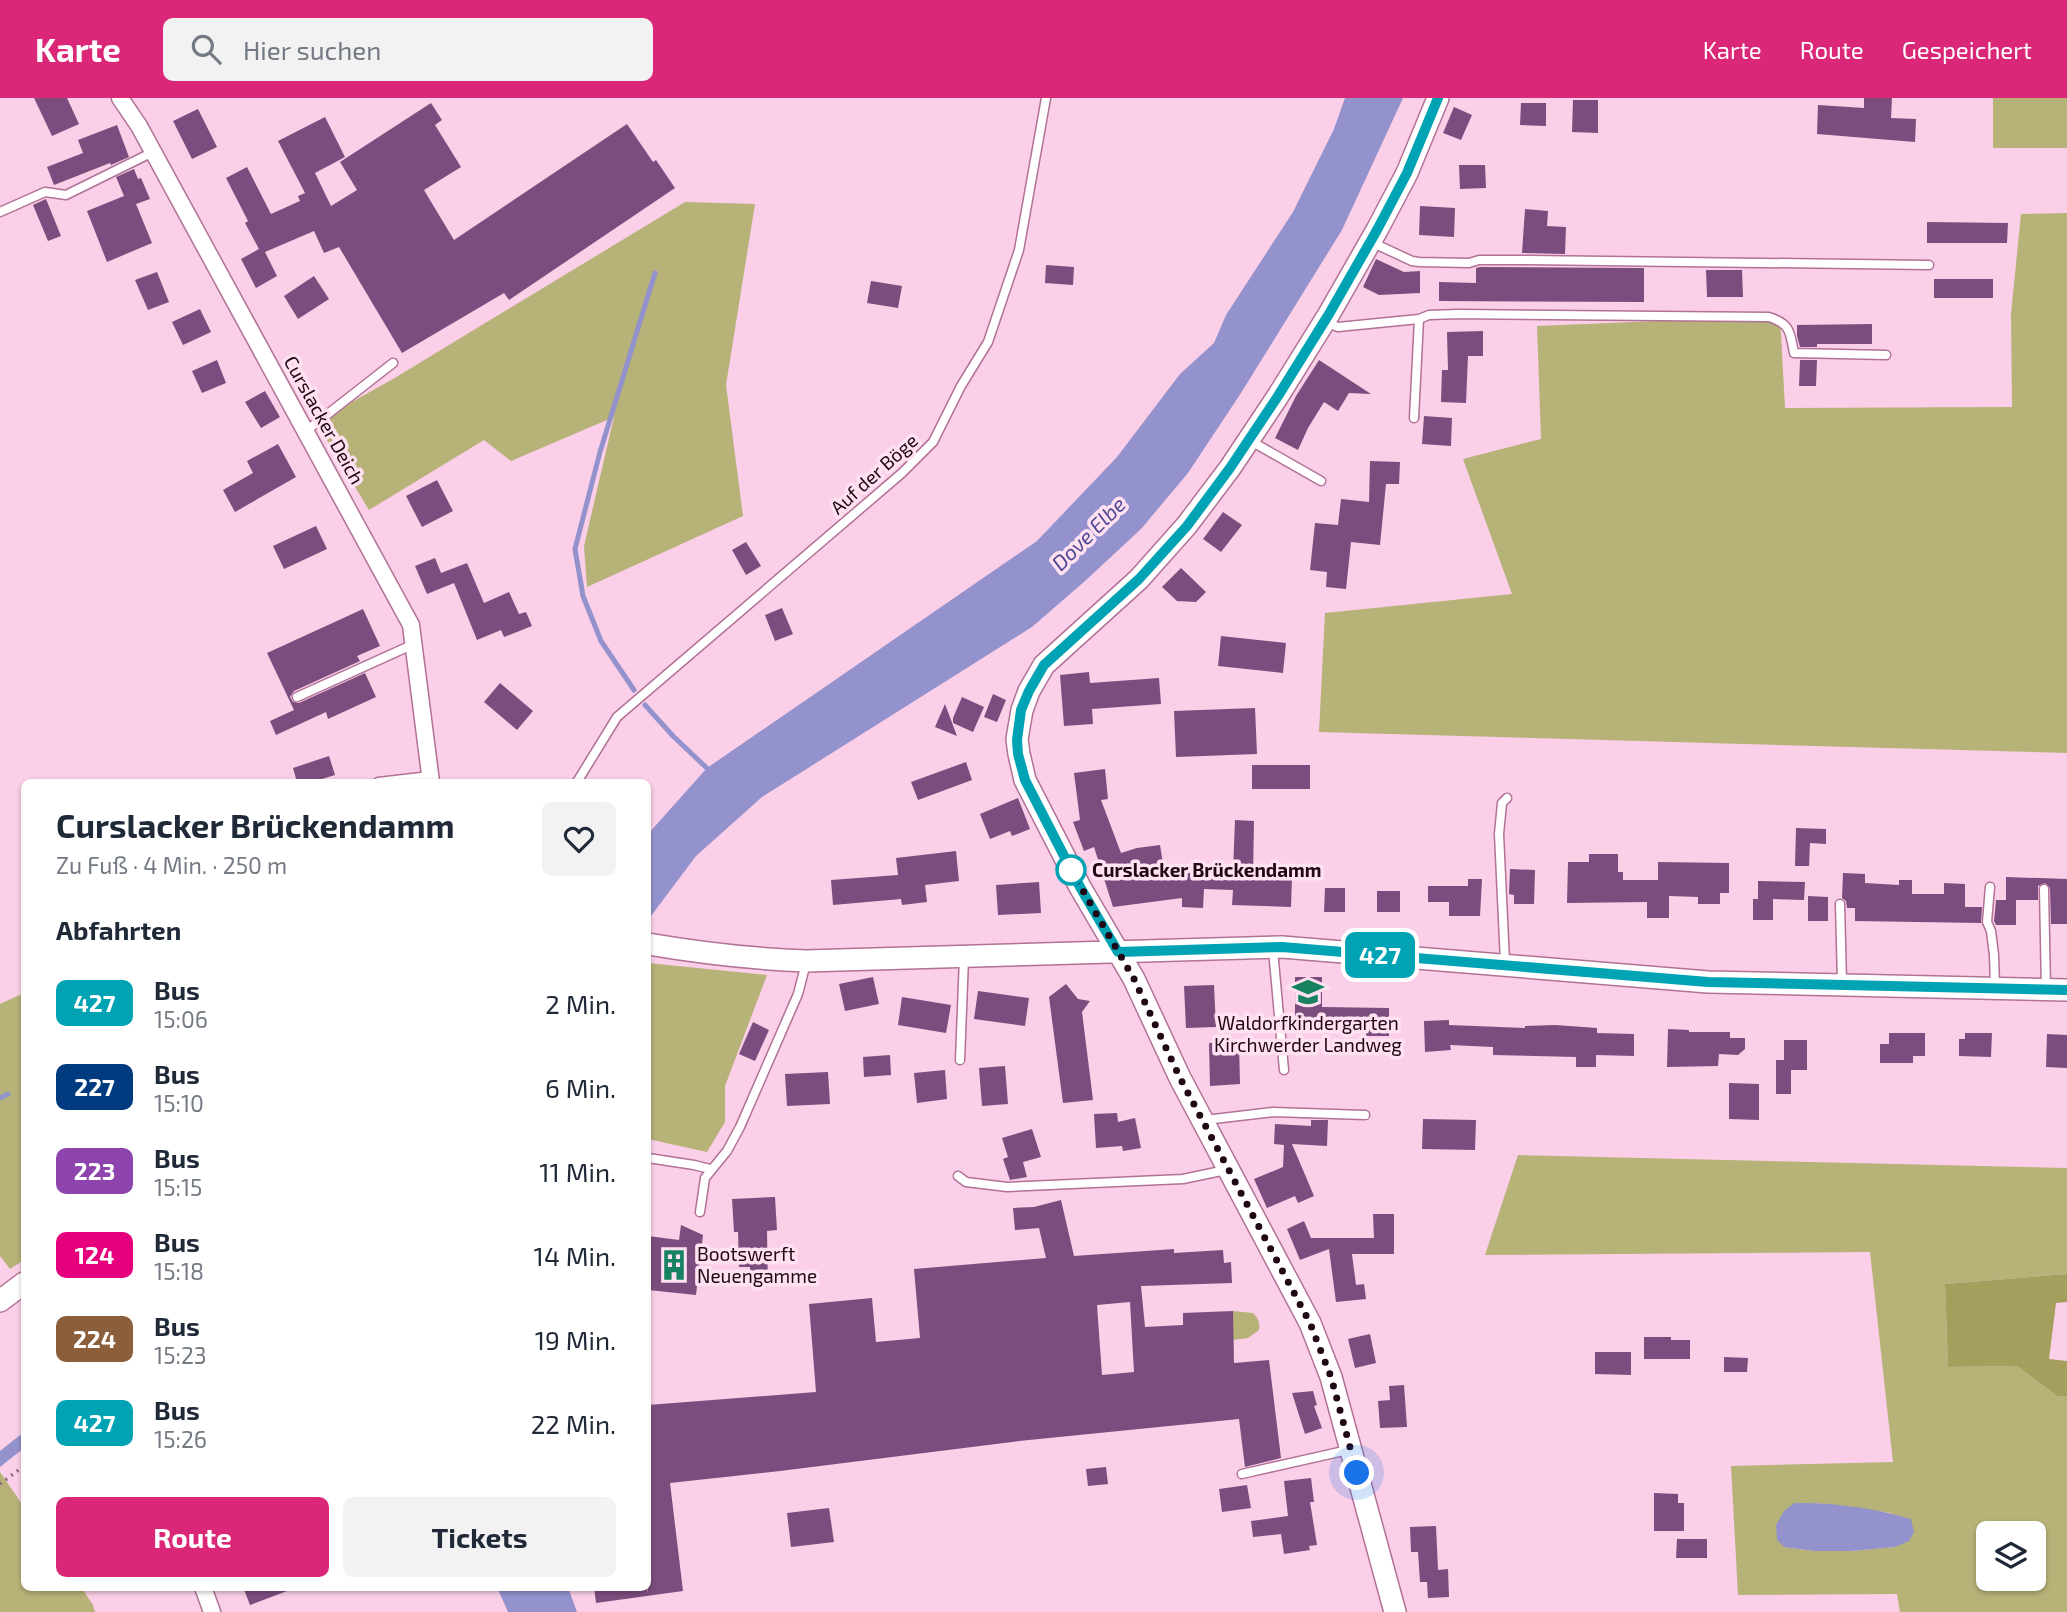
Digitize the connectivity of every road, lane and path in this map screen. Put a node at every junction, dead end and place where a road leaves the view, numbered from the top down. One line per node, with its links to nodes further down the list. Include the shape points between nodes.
1 (120, 98): 4 (street, Curslacker Deich)
2 (1046, 98): 19 (lane, Auf der Böge, via 1019,250 988,342 933,442 617,717)
3 (1438, 98): 6 (street, via 1407,173)
4 (153, 152): 5 (lane, via 66,195 45,192); 13 (street, Curslacker Deich)
5 (0, 212)
6 (1371, 242): 7 (lane, via 1419,262); 9 (street)
7 (1929, 265)
8 (1419, 319): 9 (lane, via 1338,327); 10 (lane, via 1459,314 1769,317 1789,329 1794,353); 12 (lane)
9 (1324, 322): 14 (street)
10 (1886, 355)
11 (393, 363): 13 (lane)
12 (1415, 418)
13 (306, 431): 16 (street, Curslacker Deich, via 411,625)
14 (1249, 440): 15 (lane); 26 (street, via 1187,526 1139,579 1044,665 1021,710 1017,740 1025,780)
15 (1321, 481)
16 (414, 644): 17 (lane); 18 (street, Curslacker Deich)
17 (297, 697)
18 (431, 779)
19 (579, 779)
20 (1507, 798): 29 (lane, via 1502,803 1499,834)
21 (1990, 887): 31 (lane, via 1987,922)
22 (2044, 889): 32 (lane)
23 (1840, 904): 30 (lane)
24 (651, 945): 28 (street, via 756,960)
25 (1273, 947): 26 (street); 29 (street); 34 (lane)
26 (1118, 952): 27 (street); 36 (street)
27 (964, 957): 28 (street); 33 (lane)
28 (806, 961): 38 (lane, via 798,993 740,1127 727,1152)
29 (1505, 965): 30 (street, via 1708,982)
30 (1842, 985): 31 (street)
31 (1995, 989): 32 (street)
32 (2057, 990)
33 (960, 1060)
34 (1284, 1070)
35 (1365, 1115): 36 (lane, via 1273,1112)
36 (1202, 1120): 39 (street)
37 (651, 1158): 38 (lane)
38 (710, 1170): 41 (lane)
39 (1229, 1170): 40 (lane, via 1183,1179 1007,1187 966,1182); 44 (street, via 1310,1323)
40 (958, 1175)
41 (700, 1212)
42 (21, 1285): 43 (street)
43 (0, 1301)
44 (1351, 1450): 46 (lane); 50 (street)
45 (21, 1468): 47 (path)
46 (1242, 1474)
47 (0, 1484)
48 (204, 1591): 49 (street)
49 (212, 1612)
50 (1395, 1612)

